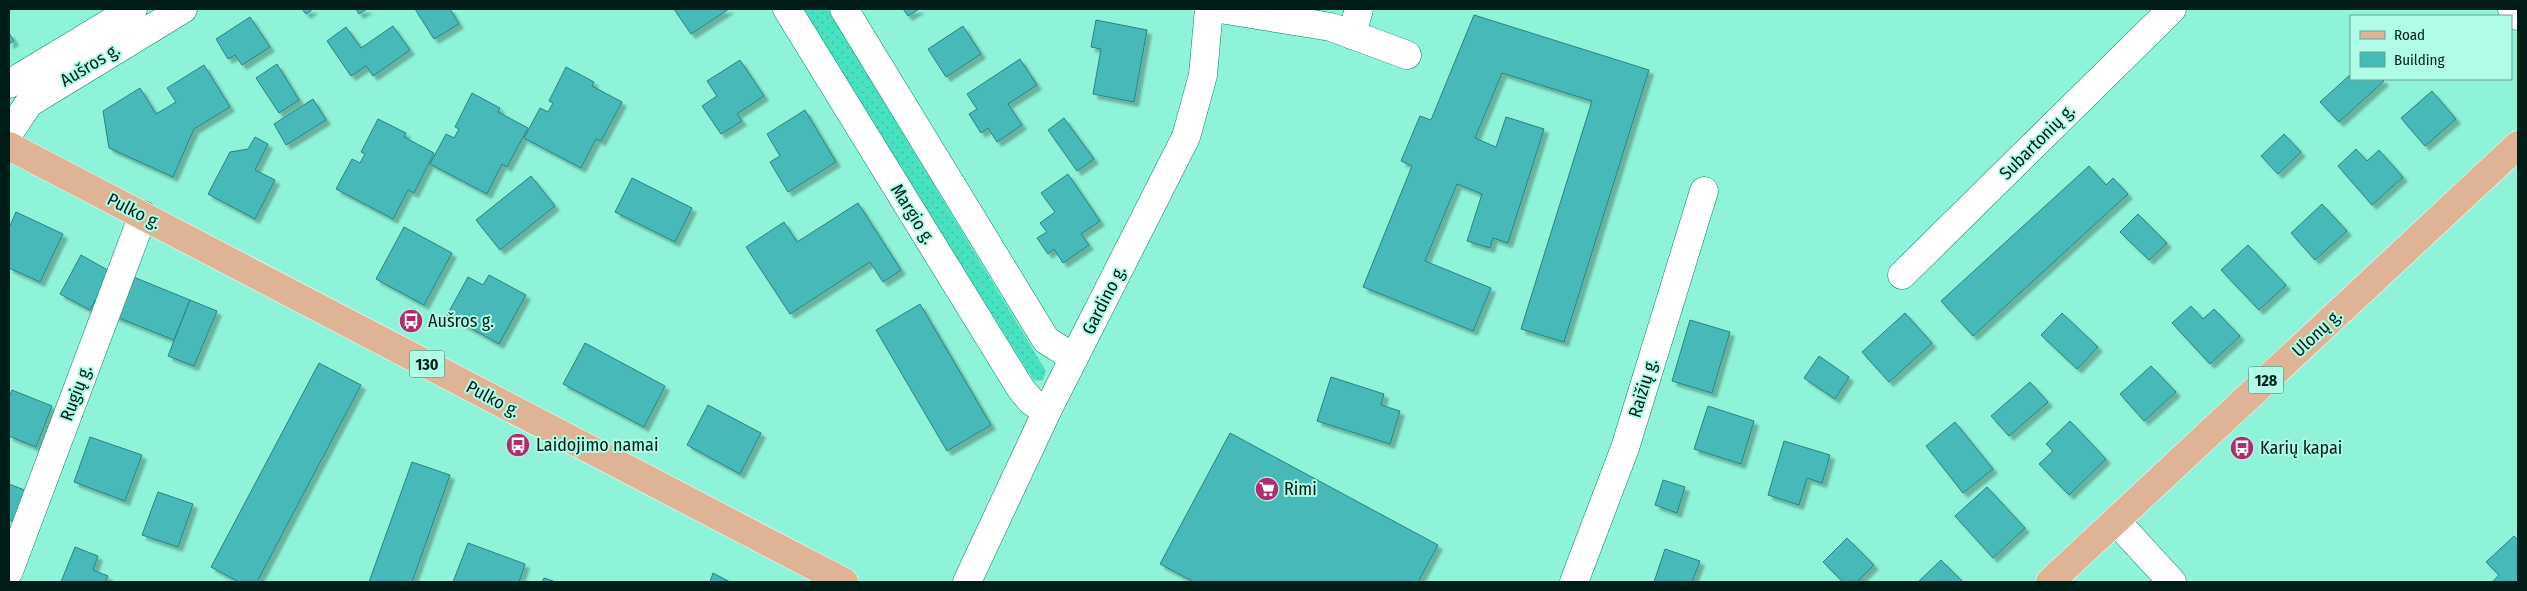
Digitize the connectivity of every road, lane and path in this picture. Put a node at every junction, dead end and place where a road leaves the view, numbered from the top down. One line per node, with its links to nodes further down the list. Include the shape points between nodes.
1 (133, 9): 13 (street, Aušros g.)
2 (183, 9): 14 (street, Aušros g., via 29,102)
3 (787, 9): 21 (street, Margio g., via 1021,389 1032,402)
4 (844, 9): 20 (street, via 1046,340)
5 (1209, 9): 20 (street, Gardino g., via 1203,75 1186,137)
6 (1220, 9): 11 (street, via 1331,27)
7 (1359, 9): 11 (street)
8 (2172, 9): 19 (street, Subartonių g.)
9 (2512, 9): 10 (street)
10 (2518, 16)
11 (1352, 35): 12 (street)
12 (1407, 55)
13 (9, 84)
14 (9, 133)
15 (2518, 145): 22 (main road, Ulonų g. / 128)
16 (9, 146): 18 (main road, Pulko g. / 130)
17 (1704, 191): 26 (street, Raižių g., via 1625,448)
18 (143, 215): 23 (street, Rugių g.); 24 (main road, Pulko g. / 130)
19 (1902, 275)
20 (1074, 358): 21 (street, Gardino g.)
21 (1047, 411): 25 (street, Gardino g.)
22 (2116, 521): 27 (main road, Ulonų g. / 128); 28 (street)
23 (9, 571)
24 (844, 582)
25 (966, 582)
26 (1574, 582)
27 (2050, 582)
28 (2172, 582)

